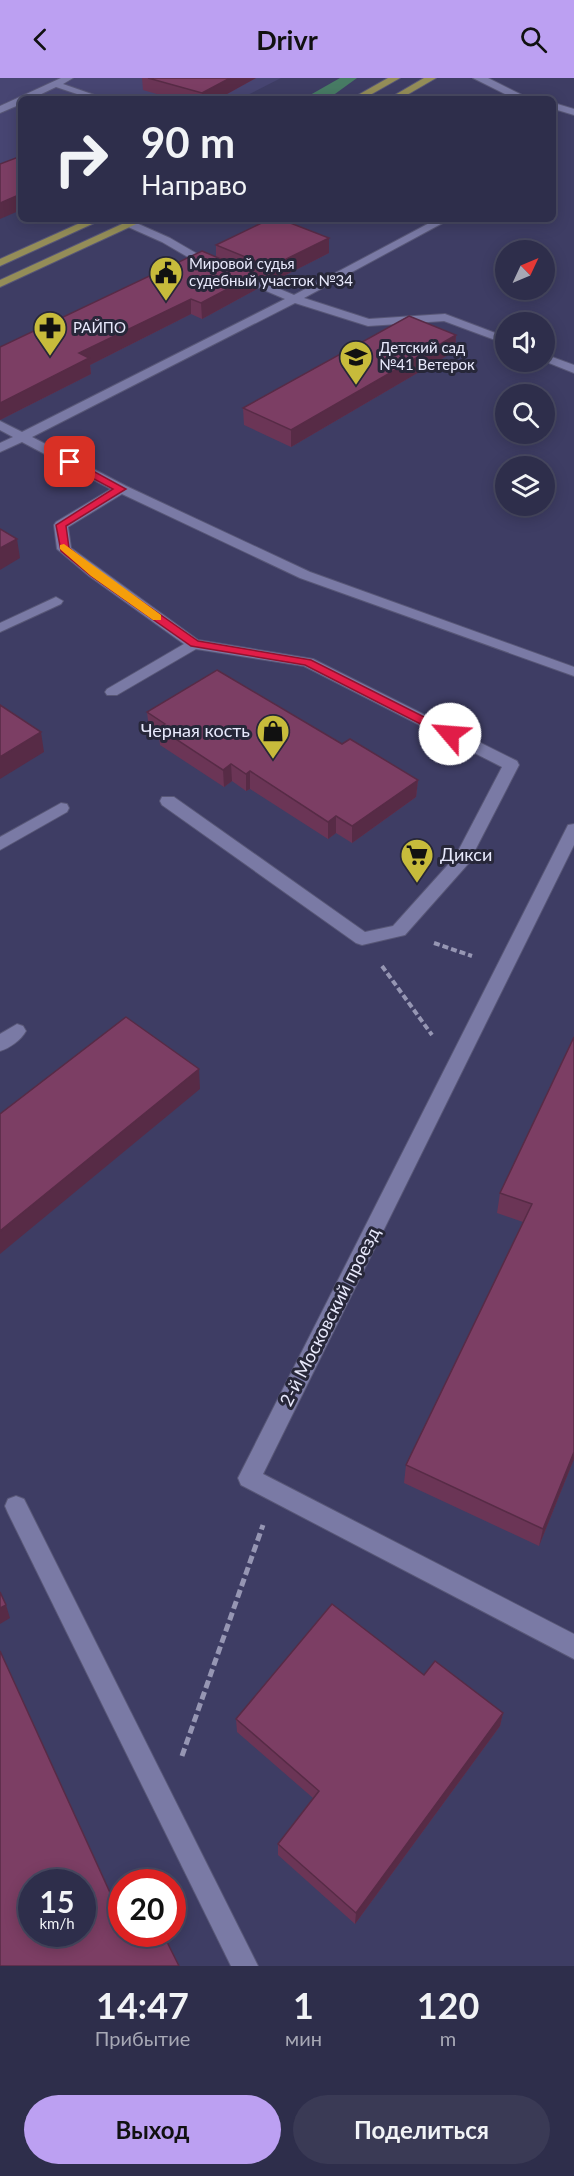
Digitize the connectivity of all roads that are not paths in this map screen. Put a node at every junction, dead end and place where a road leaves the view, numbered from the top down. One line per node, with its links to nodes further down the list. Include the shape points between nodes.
1 (68, 78): 5 (street)
2 (395, 78): 8 (main road)
3 (431, 78): 9 (main road)
4 (478, 78): 10 (street, via 494,82)
5 (55, 84): 6 (street); 7 (street)
6 (30, 96)
7 (92, 96)
8 (362, 96)
9 (398, 96)
10 (512, 96)
11 (18, 102): 13 (street)
12 (556, 106): 14 (street)
13 (0, 110)
14 (574, 111)
15 (91, 222): 19 (main road)
16 (135, 222): 18 (main road)
17 (440, 222): 21 (street)
18 (130, 224): 20 (main road); 21 (street)
19 (0, 263)
20 (0, 285)
21 (294, 300): 22 (street, via 368,323 445,316); 26 (street)
22 (495, 336)
23 (555, 361): 24 (street)
24 (574, 369)
25 (0, 424): 26 (street)
26 (22, 436): 27 (street); 28 (street)
27 (0, 448)
28 (121, 489): 31 (street, via 61,525 64,549); 32 (street, via 305,575)
29 (56, 601): 30 (street)
30 (0, 628)
31 (194, 644): 33 (street); 34 (street, via 308,662 511,765 462,860 399,931 362,939)
32 (574, 672)
33 (112, 692)
34 (168, 801)
35 (61, 808): 37 (street)
36 (574, 829): 41 (street, 2-й Московский проезд, via 249,1478)
37 (0, 844)
38 (17, 1031): 39 (street)
39 (0, 1044)
40 (16, 1506): 42 (street)
41 (574, 1647)
42 (245, 1966)

